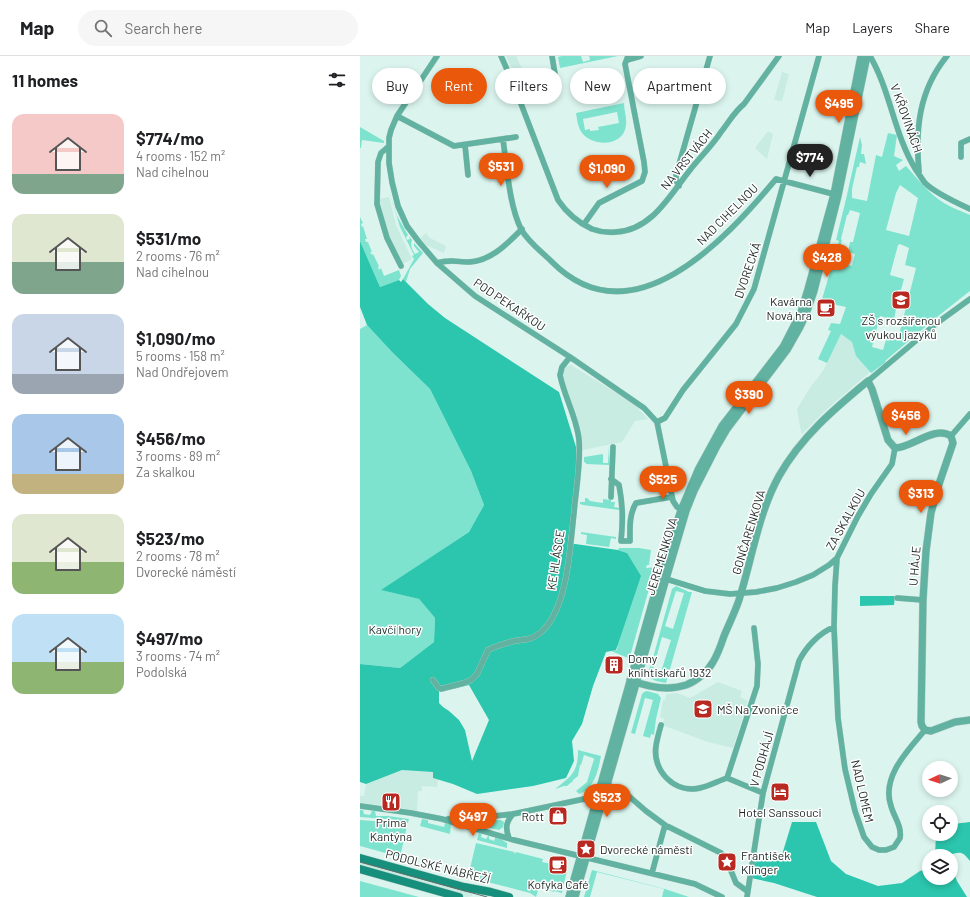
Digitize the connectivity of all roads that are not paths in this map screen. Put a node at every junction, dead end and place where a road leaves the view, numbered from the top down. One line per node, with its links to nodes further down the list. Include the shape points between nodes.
1 (437, 56): 16 (street, POD PEKAŘKOU)
2 (501, 56): 13 (street, NA VRSTVÁCH)
3 (552, 56): 14 (street)
4 (641, 56): 12 (street)
5 (710, 56): 26 (street, via 676,175)
6 (780, 56): 26 (street, NA VRSTVÁCH)
7 (819, 56): 25 (street, DVORECKÁ)
8 (861, 56): 27 (street, JEREMENKOVA)
9 (867, 56): 27 (street, JEREMENKOVA)
10 (870, 56): 23 (street, V KŘOVINÁCH, via 880,74 907,155)
11 (947, 56): 23 (street, via 928,85 920,113 917,150)
12 (627, 58): 29 (street, via 625,64 644,162 644,176 640,183 599,203)
13 (506, 68)
14 (555, 68)
15 (521, 104): 29 (street, NA VRSTVÁCH, via 555,195 564,208)
16 (397, 116): 20 (street, via 454,146); 21 (street, POD PEKAŘKOU)
17 (516, 137): 19 (street)
18 (970, 139): 22 (street, via 961,143)
19 (503, 140): 20 (street); 30 (street, NAD CIHELNOU, via 510,190)
20 (465, 145): 24 (street)
21 (388, 147): 31 (street, POD PEKAŘKOU, via 398,206 407,226); 32 (street, POD PEKAŘKOU, via 381,152 378,162 377,204 387,238)
22 (961, 157)
23 (919, 174): 28 (street, V KŘOVINÁCH, via 925,183 951,201)
24 (468, 175)
25 (785, 181): 27 (street); 30 (street, NAD CIHELNOU, via 776,179 728,232 698,258 654,285 630,290 601,290 573,280 542,253); 37 (street, DVORECKÁ, via 754,289 742,315 665,418)
26 (679, 186): 29 (street, NA VRSTVÁCH, via 650,219 635,228 605,232)
27 (836, 195): 44 (street, JEREMENKOVA, via 811,290 789,338 722,426 698,470)
28 (970, 209)
29 (584, 224)
30 (522, 229): 31 (street, via 501,249 481,260 447,260)
31 (437, 263): 34 (street, POD PEKAŘKOU, via 475,296)
32 (401, 266)
33 (970, 299): 35 (street, GONČARENKOVA)
34 (570, 357): 37 (street, POD PEKAŘKOU, via 634,400); 52 (street, KE HLÁSCE, via 562,367 560,375 578,434 579,468 570,554 563,588 552,618 542,632 531,639 515,641 488,650 477,674 469,681 440,689)
35 (868, 381): 40 (street, via 888,440); 47 (street, GONČARENKOVA, via 813,430 779,476 760,525)
36 (970, 414): 38 (street)
37 (657, 422): 43 (street)
38 (951, 436): 40 (street, via 926,436 902,448); 49 (street, U HÁJE, via 953,443 931,513)
39 (613, 447): 41 (street)
40 (895, 448): 45 (street, ZA SKALKOU, via 892,464 858,516)
41 (611, 479): 42 (street); 43 (street, via 619,485 622,503 621,541 630,541 630,518 636,503)
42 (611, 497)
43 (671, 497): 44 (street, via 675,505)
44 (684, 510): 46 (street, JEREMENKOVA)
45 (837, 558): 47 (street, ZA SKALKOU, via 796,582 756,592); 50 (street, NAD LOMEM)
46 (662, 578): 47 (street, ZA SKALKOU, via 705,591 730,594); 53 (street, JEREMENKOVA)
47 (741, 592): 53 (street, GONČARENKOVA, via 713,662 696,680 676,688)
48 (897, 598): 49 (street)
49 (923, 600): 56 (street, U HÁJE, via 921,722)
50 (834, 627): 56 (street, NAD LOMEM, via 838,718 846,769 855,811 864,837 872,847 879,850 894,847 900,838 900,828 890,804 891,779 905,754); 59 (street, V PODHÁJÍ, via 810,645 799,661)
51 (754, 628): 57 (street, via 758,664 756,686)
52 (433, 680)
53 (633, 681): 58 (street, JEREMENKOVA)
54 (970, 720): 56 (street, via 954,722 931,731)
55 (661, 725): 57 (street, via 655,747 657,765 666,779 688,789 700,788)
56 (925, 730)
57 (726, 778): 59 (street)
58 (604, 784): 60 (street, JEREMENKOVA); 64 (street, via 623,791)
59 (763, 793): 71 (street, V PODHÁJÍ)
60 (599, 802): 62 (street, via 584,799); 66 (street)
61 (360, 806): 63 (street)
62 (513, 814): 63 (street); 65 (street, via 506,826)
63 (442, 819): 65 (street)
64 (666, 825): 69 (street); 71 (street, via 721,853 736,883)
65 (509, 838): 66 (street)
66 (583, 857): 69 (street); 75 (street); 76 (street)
67 (360, 858): 70 (main road, PODOLSKÉ NÁBŘEŽÍ)
68 (360, 868): 72 (main road, PODOLSKÉ NÁBŘEŽÍ)
69 (652, 873): 77 (street, via 695,884)
70 (469, 888): 73 (main road, via 474,891); 74 (main road, PODOLSKÉ NÁBŘEŽÍ)
71 (747, 894)
72 (459, 897)
73 (474, 897)
74 (509, 897)
75 (569, 897)
76 (575, 897)
77 (722, 897)

